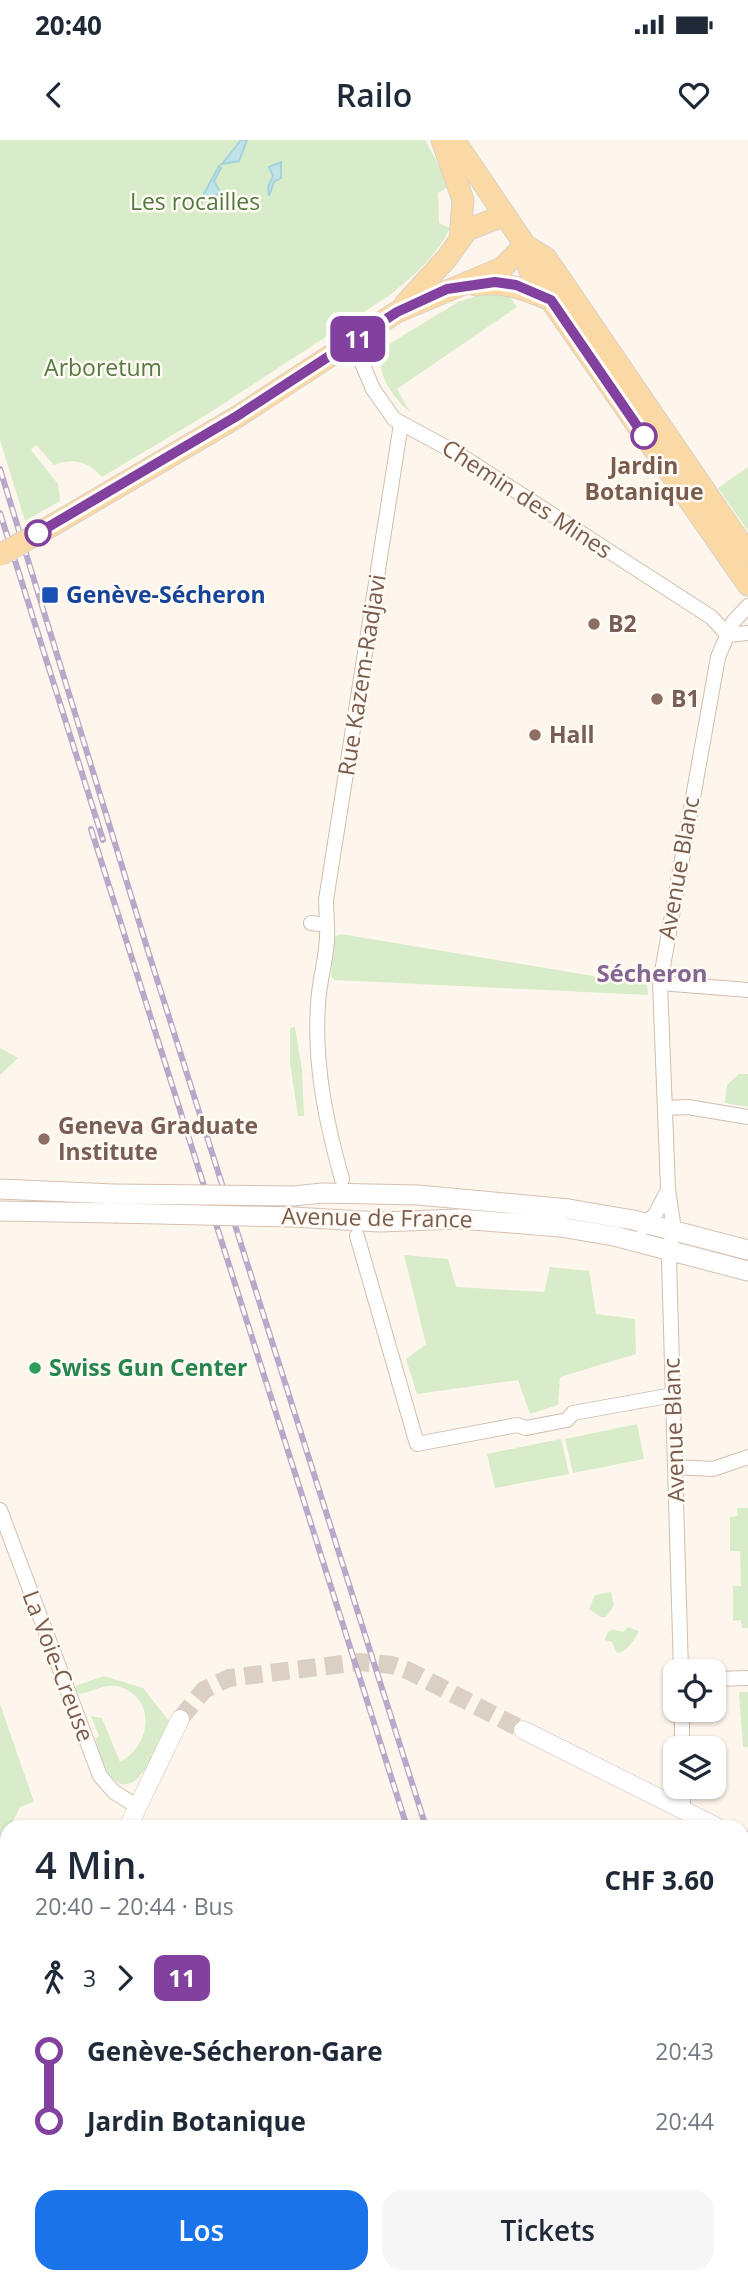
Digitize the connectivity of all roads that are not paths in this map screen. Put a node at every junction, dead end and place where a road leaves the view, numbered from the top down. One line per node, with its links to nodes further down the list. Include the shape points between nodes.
1 (442, 140): 4 (main road, via 463,200)
2 (454, 140): 3 (main road)
3 (505, 215): 4 (main road, via 481,222); 5 (main road)
4 (460, 238): 6 (main road)
5 (524, 245): 7 (main road, via 505,266); 9 (main road, via 529,269); 13 (main road, via 546,258)
6 (447, 258): 7 (main road); 10 (main road)
7 (471, 280): 8 (main road)
8 (447, 289): 9 (main road, via 495,282 516,285); 10 (main road)
9 (551, 300): 15 (main road)
10 (397, 312): 11 (main road)
11 (353, 342): 12 (street, Chemin des Mines, via 379,398); 14 (main road, bridge, via 228,422)
12 (401, 424): 18 (street, Chemin des Mines, via 431,437 711,618); 20 (street, Rue Kazem-Radjavi, via 326,900)
13 (748, 554)
14 (0, 555)
15 (748, 585)
16 (748, 607): 18 (street, Avenue Blanc)
17 (748, 633): 18 (street)
18 (728, 635): 21 (street, Avenue Blanc, via 709,699)
19 (312, 923): 20 (street)
20 (327, 925): 25 (street, Rue Kazem-Radjavi, via 318,1003 320,1080)
21 (660, 983): 22 (street); 23 (street, Avenue Blanc)
22 (748, 990)
23 (666, 1108): 24 (street); 27 (street, Avenue Blanc)
24 (748, 1117)
25 (342, 1179)
26 (0, 1189): 28 (main road, Avenue de France)
27 (668, 1189): 30 (street); 31 (street, Avenue Blanc)
28 (114, 1203): 29 (main road, Avenue de France); 30 (main road, Avenue de France, bridge, via 323,1193 418,1195 569,1209); 33 (main road, Avenue de France, bridge, via 334,1221 519,1223 614,1236)
29 (0, 1211)
30 (645, 1226): 31 (main road, Avenue de France)
31 (672, 1229): 33 (street, Avenue Blanc); 34 (main road, Avenue de France)
32 (357, 1236): 36 (street, via 417,1444 517,1425 526,1428 567,1420 573,1413)
33 (670, 1250): 35 (main road, Avenue de France); 36 (street, Avenue Blanc)
34 (748, 1250)
35 (748, 1271)
36 (673, 1395): 38 (street, Avenue Blanc)
37 (748, 1457): 38 (street, via 713,1469)
38 (675, 1467): 41 (street, Avenue Blanc)
39 (0, 1510): 40 (street, La Voie-Creuse)
40 (4, 1535): 47 (street, La Voie-Creuse, via 100,1776 114,1792)
41 (681, 1659)
42 (748, 1678): 43 (street)
43 (726, 1679)
44 (180, 1719): 47 (street)
45 (523, 1730): 48 (street)
46 (683, 1799): 48 (street)
47 (138, 1807): 49 (street)
48 (683, 1811): 50 (street)
49 (132, 1820)
50 (703, 1820)

